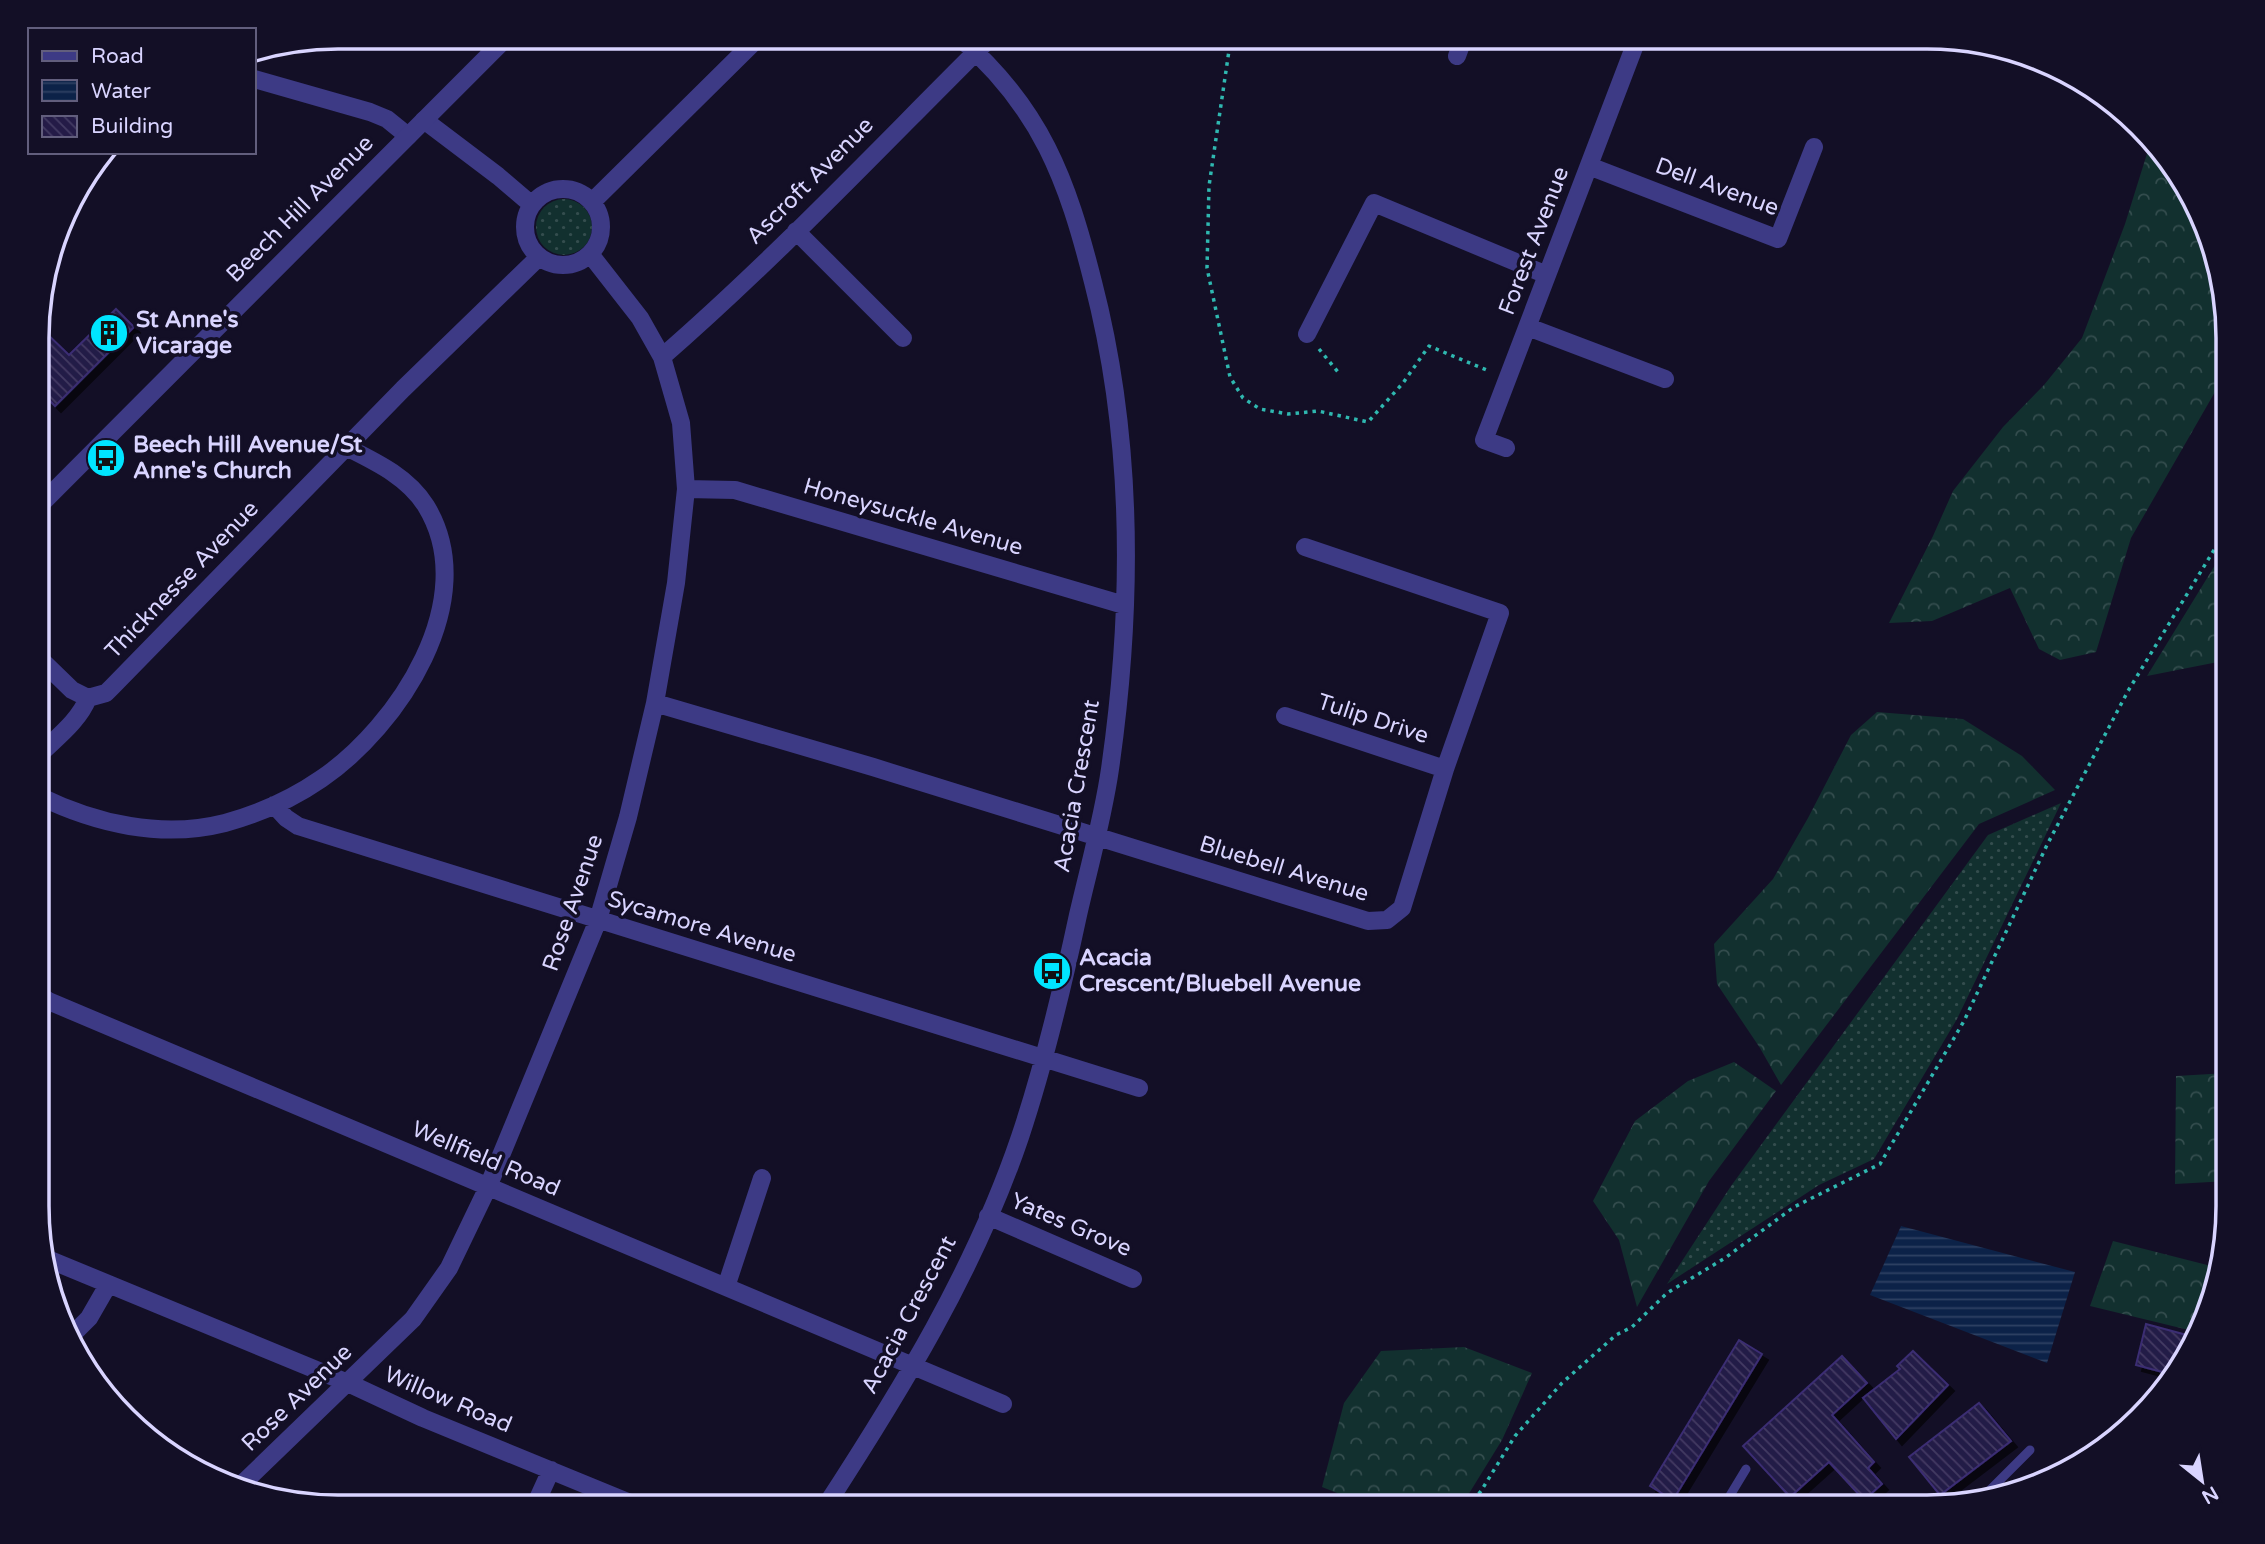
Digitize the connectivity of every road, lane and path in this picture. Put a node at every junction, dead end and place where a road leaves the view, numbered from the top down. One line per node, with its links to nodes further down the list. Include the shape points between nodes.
1 (495, 49): 10 (street, Beech Hill Avenue)
2 (747, 49): 14 (street)
3 (974, 49): 7 (street, Acacia Crescent)
4 (1229, 49): 25 (path, via 1209,186 1207,268 1230,377 1243,398 1269,411 1318,411 1368,422 1429,346)
5 (1460, 49): 8 (street)
6 (1633, 49): 13 (street, Forest Avenue)
7 (976, 51): 16 (street, Ascroft Avenue); 33 (street, Acacia Crescent, via 1010,88 1053,156 1088,262 1109,354 1123,464)
8 (1457, 56)
9 (256, 80): 11 (street, via 370,112)
10 (424, 120): 11 (street, Beech Hill Avenue); 15 (street)
11 (408, 136): 30 (street, Beech Hill Avenue)
12 (1814, 147): 13 (street, Dell Avenue, via 1778,239)
13 (1589, 166): 19 (street, Forest Avenue)
14 (592, 202): 15 (street, via 570,190 558,190); 17 (street, via 601,233)
15 (532, 205): 18 (street, via 526,233)
16 (796, 231): 22 (street); 23 (street, Ascroft Avenue)
17 (590, 254): 18 (street, via 569,264); 23 (street, Rose Avenue, via 640,318)
18 (539, 257): 27 (street, Thicknesse Avenue)
19 (1547, 275): 20 (street, Forest Avenue); 21 (street, via 1374,203)
20 (1528, 327): 25 (street, Forest Avenue); 26 (street)
21 (1307, 334): 24 (path)
22 (903, 338)
23 (662, 357): 29 (street, Rose Avenue, via 681,423)
24 (1338, 372)
25 (1507, 379): 28 (street, Forest Avenue, via 1484,440)
26 (1665, 379)
27 (346, 447): 35 (street, Thicknesse Avenue, via 106,693); 41 (street, via 399,477 426,507 442,551 442,602 418,670 378,729 323,778)
28 (1506, 448)
29 (687, 489): 33 (street, Honeysuckle Avenue, via 735,490); 36 (street, Rose Avenue)
30 (49, 496)
31 (1305, 547): 39 (street, Bluebell Avenue, via 1500,613)
32 (2216, 547): 66 (path, via 2128,691 2047,845 1964,1021 1880,1164 1794,1207 1725,1258 1667,1293 1562,1383 1514,1436)
33 (1124, 605): 42 (street, Acacia Crescent, via 1110,771)
34 (49, 668): 35 (street)
35 (88, 698): 38 (street, Thicknesse Avenue, via 77,717)
36 (655, 703): 42 (street, Bluebell Avenue); 43 (street, Rose Avenue)
37 (1284, 716): 39 (street, Tulip Drive)
38 (49, 745)
39 (1445, 769): 42 (street, Bluebell Avenue, via 1402,908 1387,920 1368,921)
40 (49, 800): 41 (street, via 119,825 157,829 225,823)
41 (274, 806): 43 (street, Sycamore Avenue, via 298,826)
42 (1096, 838): 45 (street, Acacia Crescent)
43 (598, 920): 45 (street, Sycamore Avenue); 48 (street, Rose Avenue)
44 (49, 1001): 48 (street, Wellfield Road)
45 (1042, 1058): 46 (street, Sycamore Avenue); 49 (street, Acacia Crescent, via 1020,1138)
46 (1139, 1088)
47 (762, 1178): 53 (street)
48 (488, 1187): 53 (street, Wellfield Road); 56 (street, Rose Avenue, via 449,1268 414,1319)
49 (988, 1216): 51 (street, Yates Grove); 55 (street, Acacia Crescent)
50 (55, 1262): 52 (street, Willow Road)
51 (1133, 1279)
52 (108, 1285): 54 (street); 56 (street, Willow Road)
53 (726, 1287): 55 (street, Wellfield Road)
54 (77, 1330)
55 (914, 1366): 57 (street, Wellfield Road); 65 (street, Acacia Crescent)
56 (348, 1383): 60 (street, Willow Road); 61 (street, Rose Avenue)
57 (1003, 1404)
58 (2030, 1450): 62 (lane)
59 (1746, 1469): 67 (lane)
60 (551, 1470): 63 (street); 64 (street, Willow Road)
61 (246, 1480)
62 (1993, 1487)
63 (539, 1495)
64 (611, 1495)
65 (833, 1495)
66 (1478, 1495)
67 (1730, 1495)

